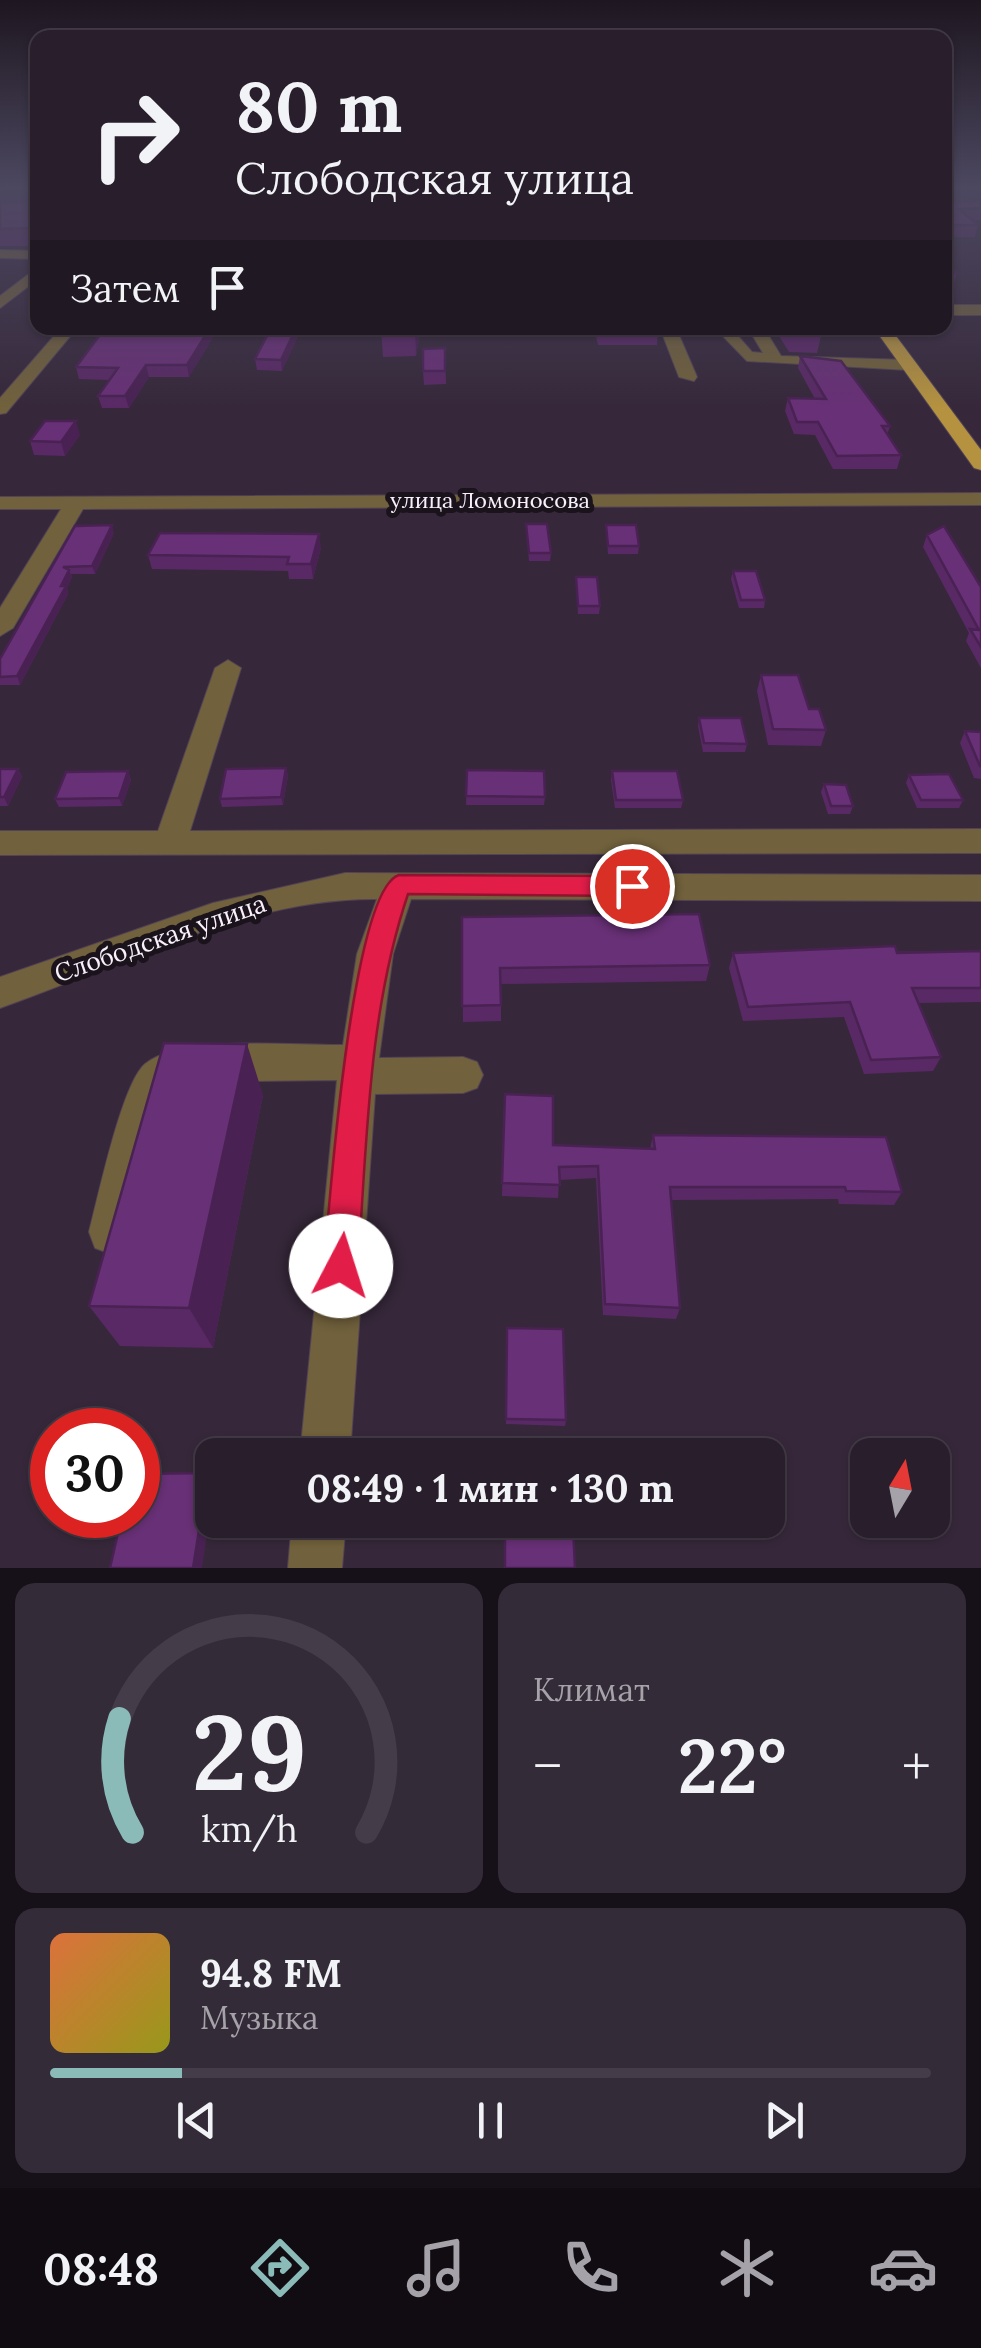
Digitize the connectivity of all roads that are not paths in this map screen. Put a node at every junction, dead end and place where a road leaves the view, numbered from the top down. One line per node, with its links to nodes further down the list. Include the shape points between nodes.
1 (30, 278): 2 (street)
2 (0, 304)
3 (952, 310): 4 (street)
4 (981, 310)
5 (63, 335): 13 (street)
6 (671, 335): 12 (street)
7 (730, 335): 10 (street, via 747,356)
8 (760, 335): 10 (street)
9 (887, 335): 11 (main road)
10 (772, 359): 11 (street)
11 (908, 364): 14 (main road)
12 (688, 377)
13 (0, 409)
14 (981, 464)
15 (981, 499): 16 (street, улица Ломоносова)
16 (76, 501): 17 (street, улица Ломоносова); 18 (street)
17 (0, 503)
18 (0, 628)
19 (228, 668): 22 (street)
20 (981, 840): 23 (street)
21 (0, 843): 22 (street)
22 (170, 843): 23 (street)
23 (375, 843): 24 (street)
24 (384, 886): 25 (street, Слободская улица); 26 (street, Слободская улица, via 263,902); 27 (street)
25 (981, 888)
26 (0, 992)
27 (358, 1069): 28 (street); 29 (street, via 180,1065 158,1077 148,1092); 30 (street)
28 (463, 1075)
29 (102, 1264)
30 (325, 1438)
31 (318, 1538): 32 (street)
32 (315, 1568)

